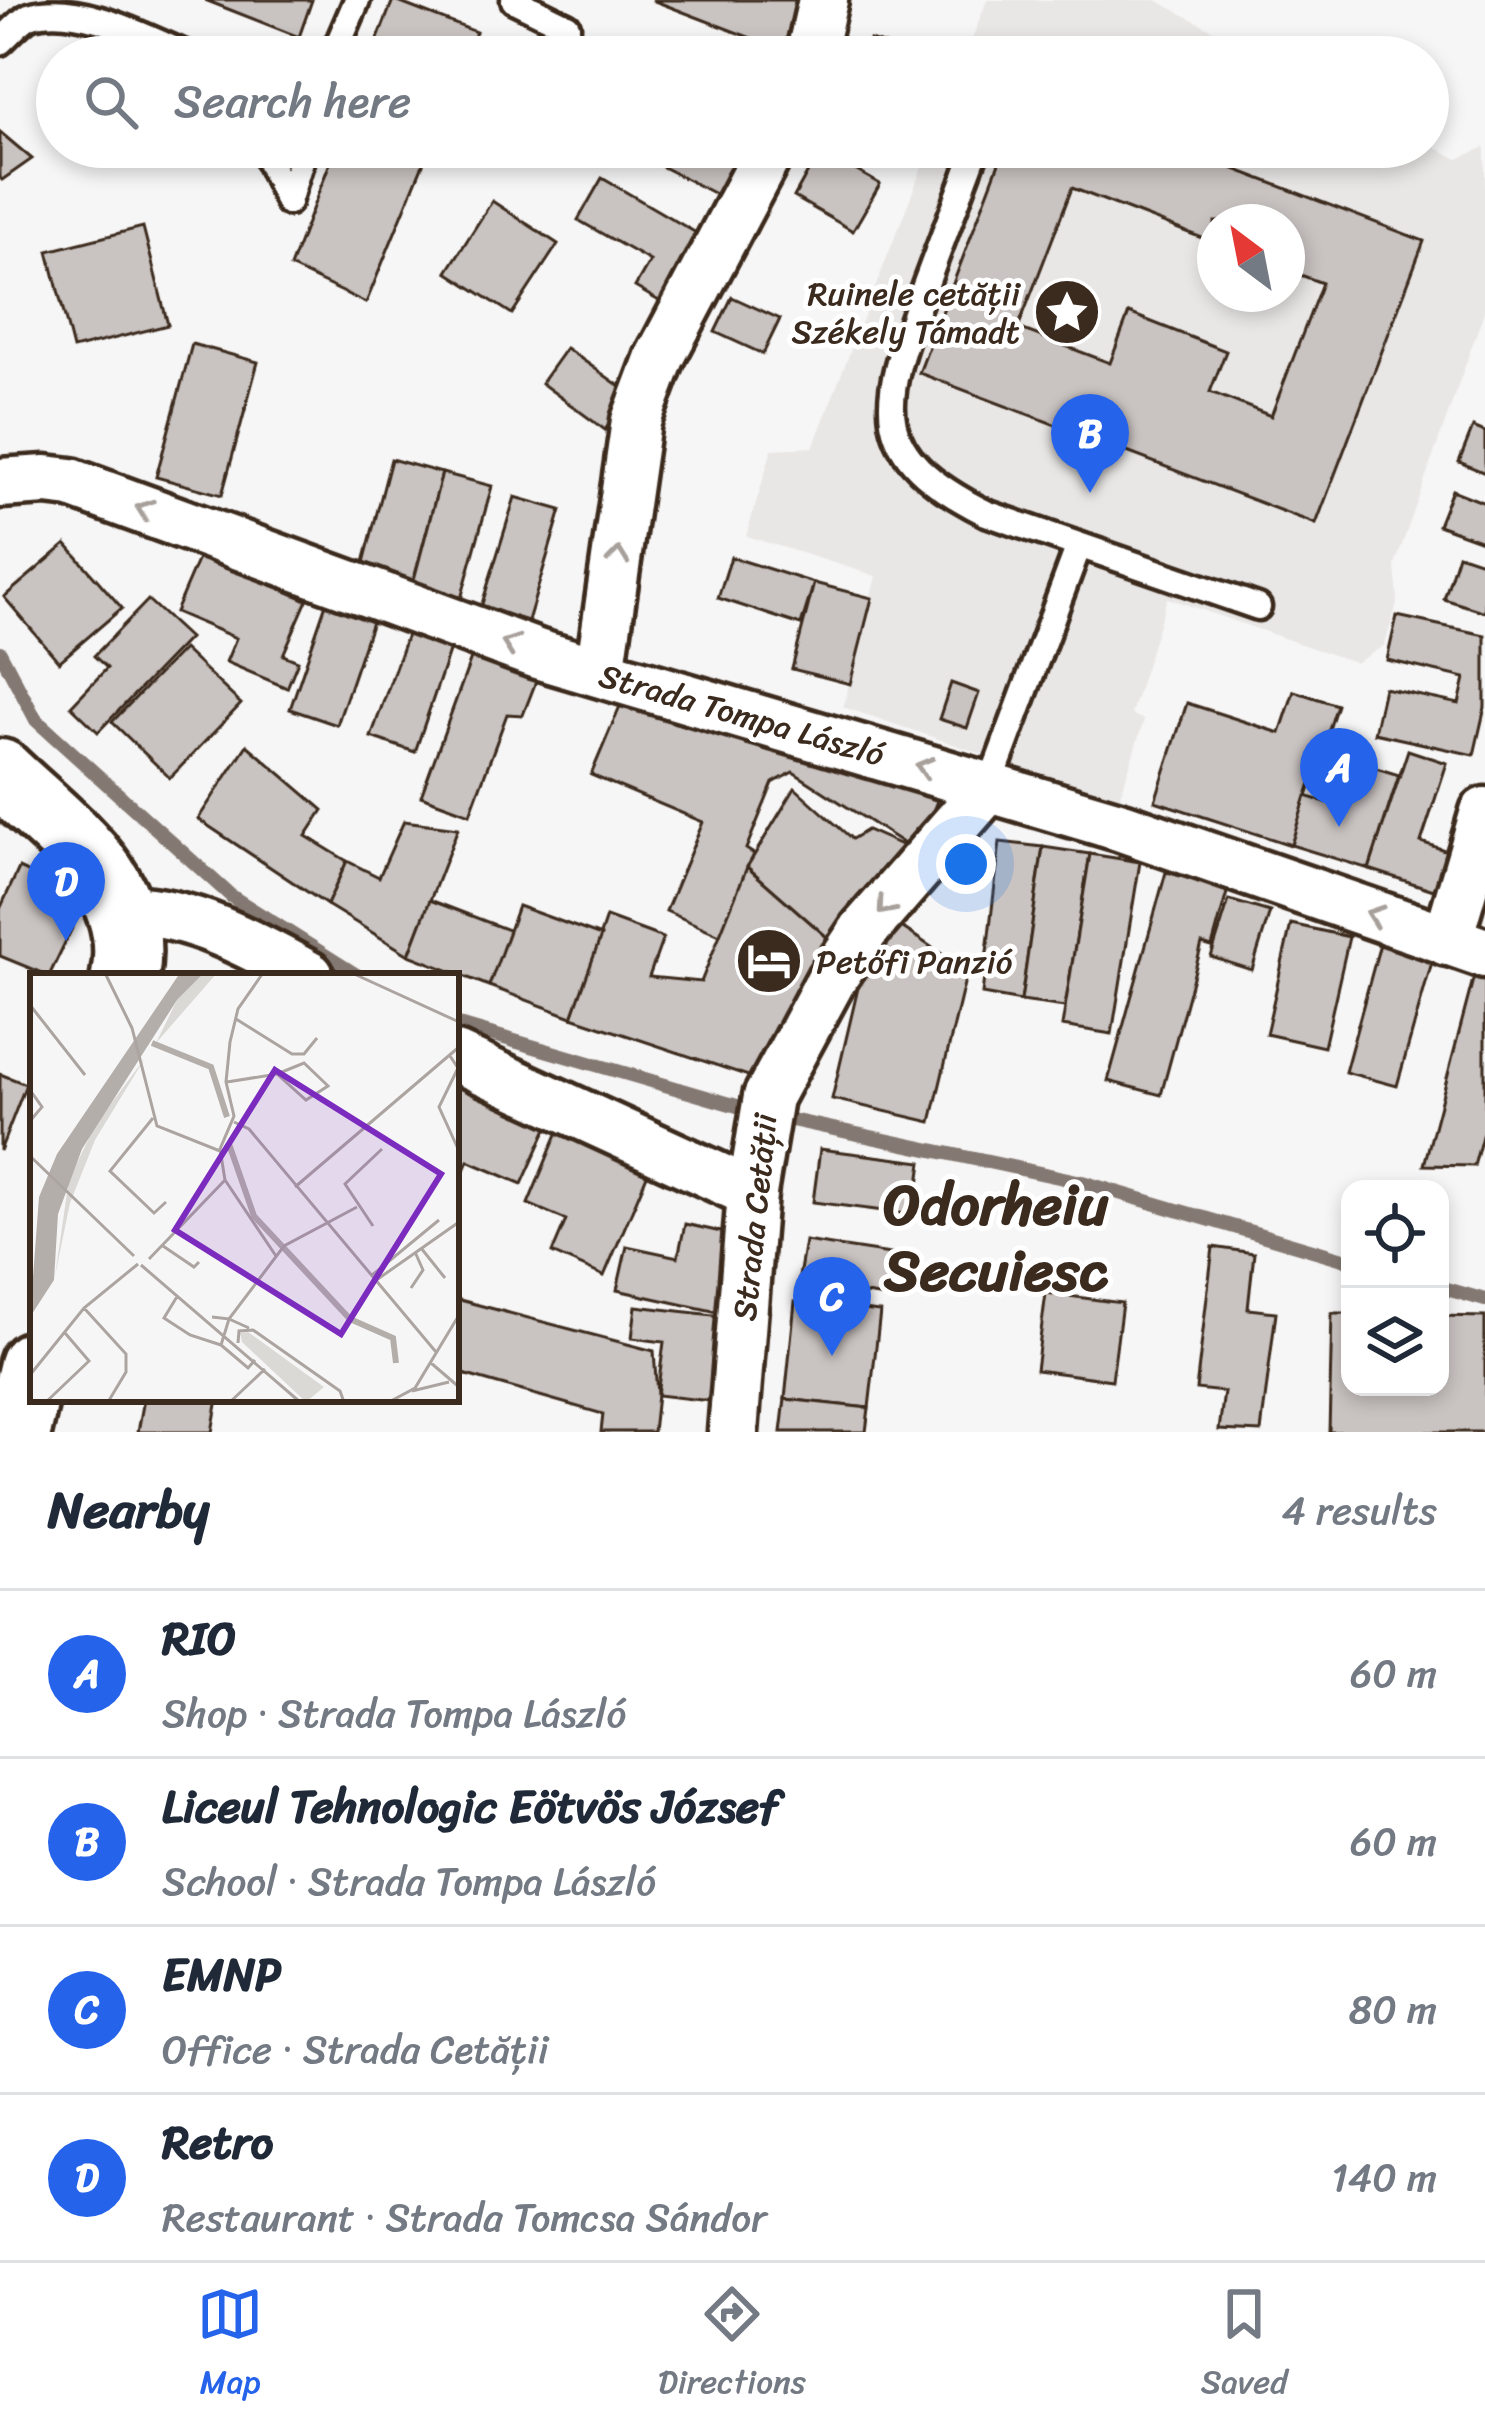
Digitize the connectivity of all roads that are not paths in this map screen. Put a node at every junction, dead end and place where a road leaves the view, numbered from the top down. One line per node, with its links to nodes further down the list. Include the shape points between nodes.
1 (357, 0): 7 (lane)
2 (514, 0): 5 (lane)
3 (823, 0): 8 (street)
4 (36, 8): 6 (lane, via 91,14); 9 (lane)
5 (567, 26)
6 (142, 36)
7 (340, 36)
8 (815, 36)
9 (0, 42)
10 (272, 168): 11 (lane, via 287,202)
11 (298, 168)
12 (760, 168): 17 (street, one-way to 12, via 641,407)
13 (969, 168): 15 (lane, via 894,371 890,410 904,450 956,499)
14 (0, 483): 17 (street, Strada Tompa László, one-way to 14, via 71,483)
15 (1078, 548): 16 (lane); 19 (lane)
16 (1258, 607)
17 (600, 672): 19 (street, Strada Tompa László, one-way to 17)
18 (0, 772): 21 (main road, via 87,854)
19 (989, 787): 22 (street, Strada Tompa László, one-way to 19); 26 (street, Strada Cetății, one-way to 26, via 864,930 831,980 765,1116)
20 (1485, 812): 22 (street)
21 (122, 911): 23 (main road); 24 (street, via 206,927)
22 (1466, 947)
23 (126, 973)
24 (303, 973)
25 (459, 1058): 26 (street)
26 (752, 1193): 29 (street, Strada Cetății)
27 (30, 1378): 28 (main road)
28 (17, 1432)
29 (734, 1432)

